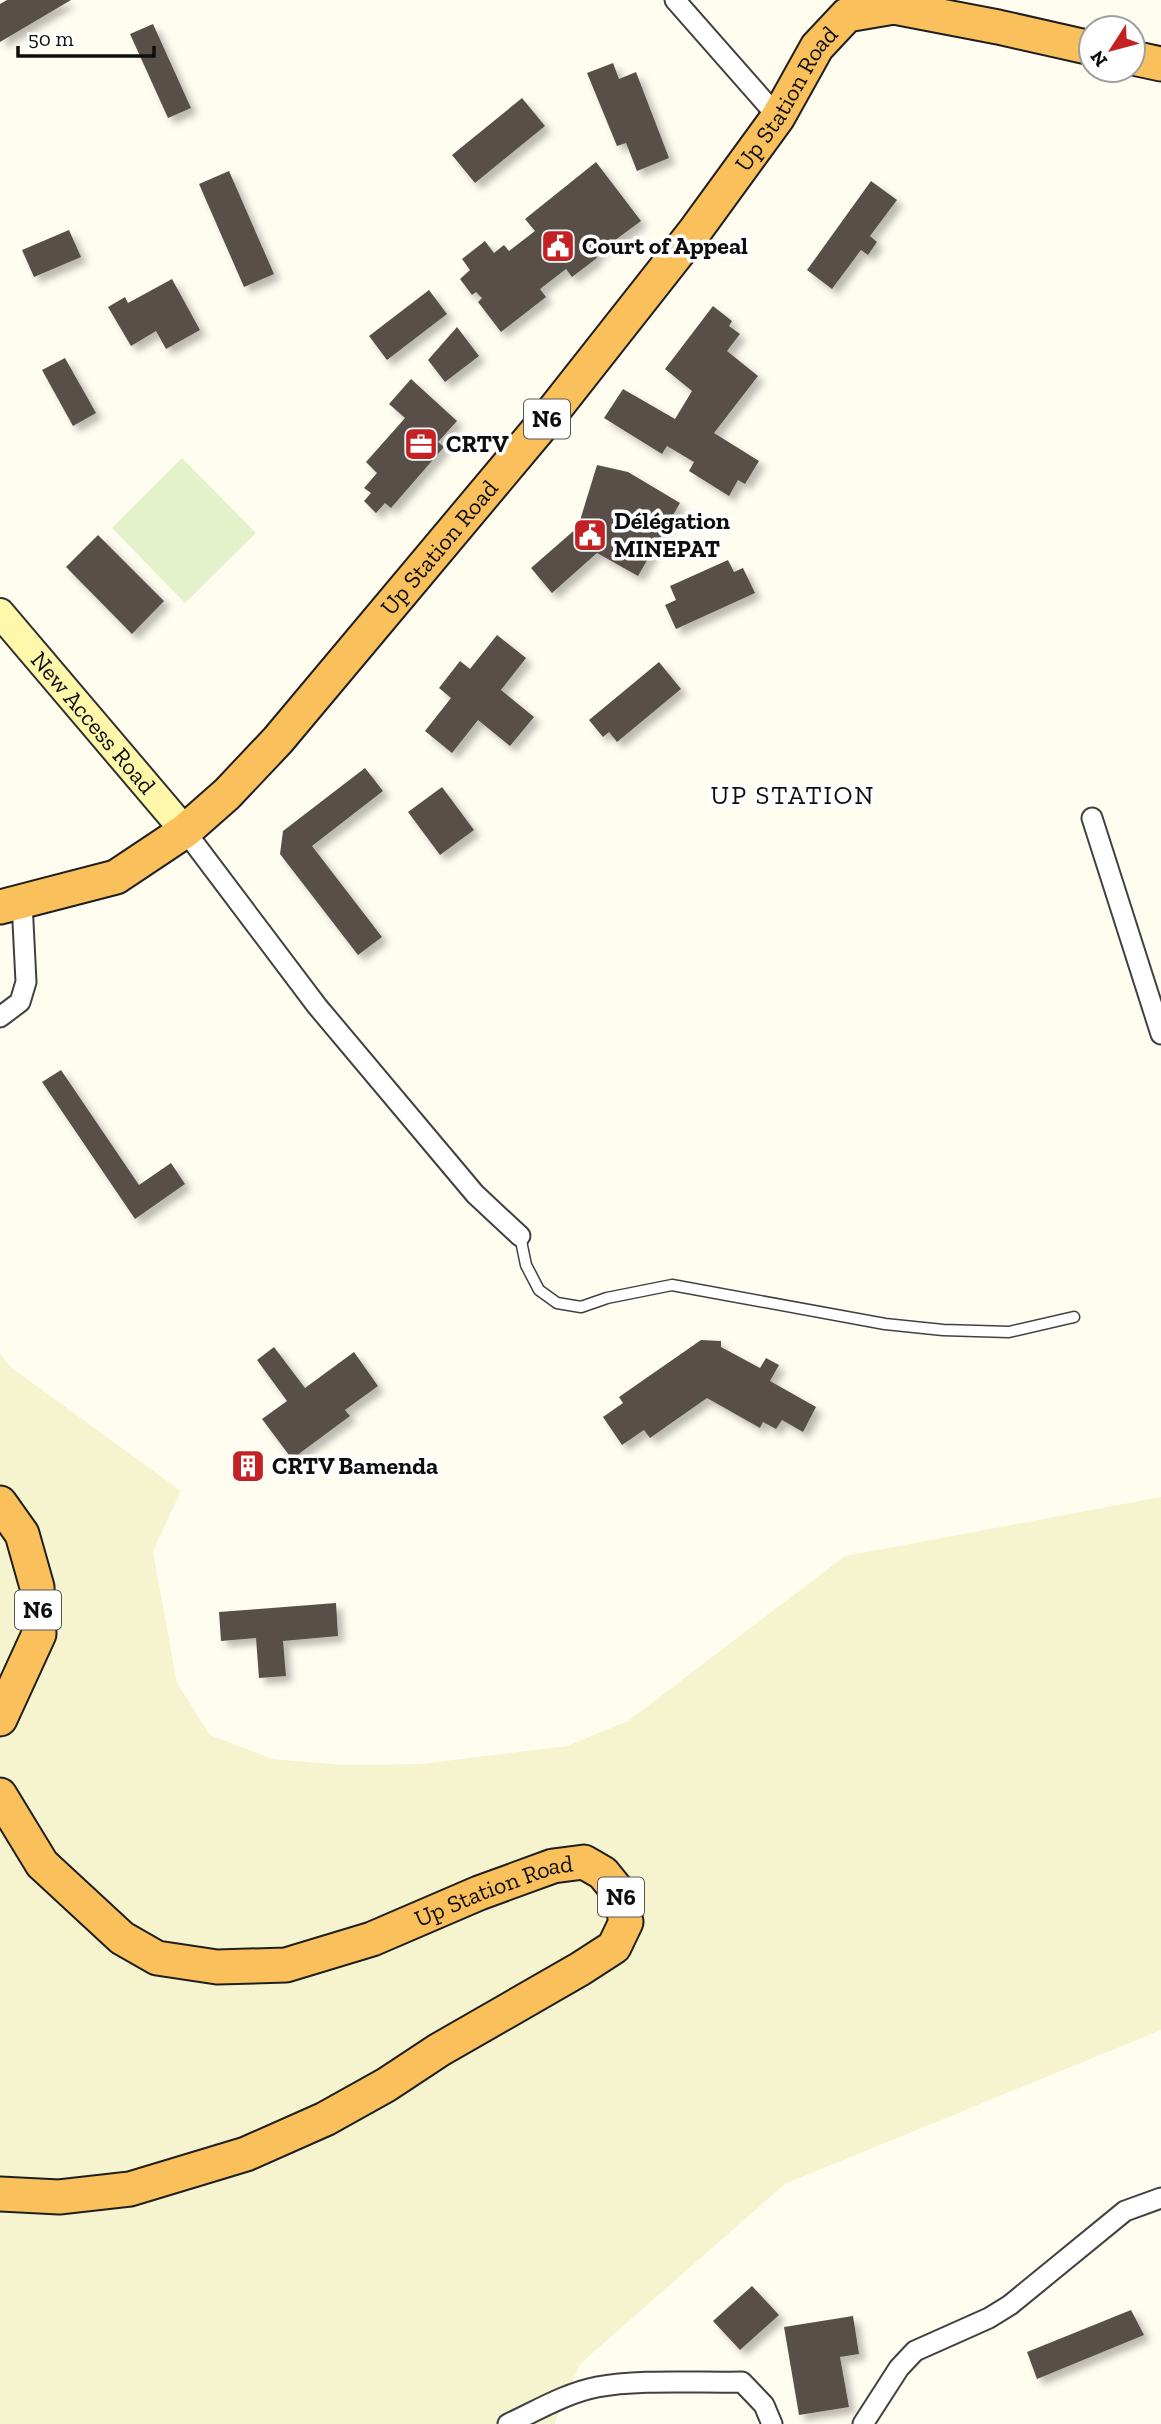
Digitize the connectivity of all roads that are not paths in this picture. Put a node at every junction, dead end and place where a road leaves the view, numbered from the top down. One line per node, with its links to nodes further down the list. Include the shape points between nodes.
1 (674, 0): 3 (street)
2 (1077, 45): 3 (highway, Up Station Road / N6, via 894,8 847,15 817,47)
3 (778, 117): 6 (highway, Up Station Road / N6, via 547,419 278,740)
4 (0, 613): 6 (main road, New Access Road)
5 (1092, 818): 9 (street)
6 (185, 831): 7 (highway, Up Station Road / N6, via 116,877); 10 (street, via 349,1046 475,1194)
7 (11, 904): 8 (street, via 26,982 20,1002)
8 (0, 1017)
9 (1161, 1034)
10 (520, 1236): 11 (lane, via 538,1290 557,1303 581,1307 672,1285 885,1324 943,1330 1009,1332)
11 (1074, 1317)
12 (0, 1503): 13 (highway, N6, via 22,1534 37,1587 39,1634)
13 (0, 1718)
14 (0, 1795): 15 (highway, Up Station Road / N6, via 42,1864 122,1938 157,1958 217,1967 286,1965 372,1940 553,1866 584,1862 603,1873 620,1894 626,1922 614,1947 580,1969 325,2119 246,2154 130,2189 59,2197)
15 (0, 2194)
16 (1161, 2198): 19 (street, via 1125,2211 1010,2305 915,2351)
17 (508, 2424): 18 (street, via 596,2388 742,2382 764,2405)
18 (772, 2424)
19 (863, 2424)

